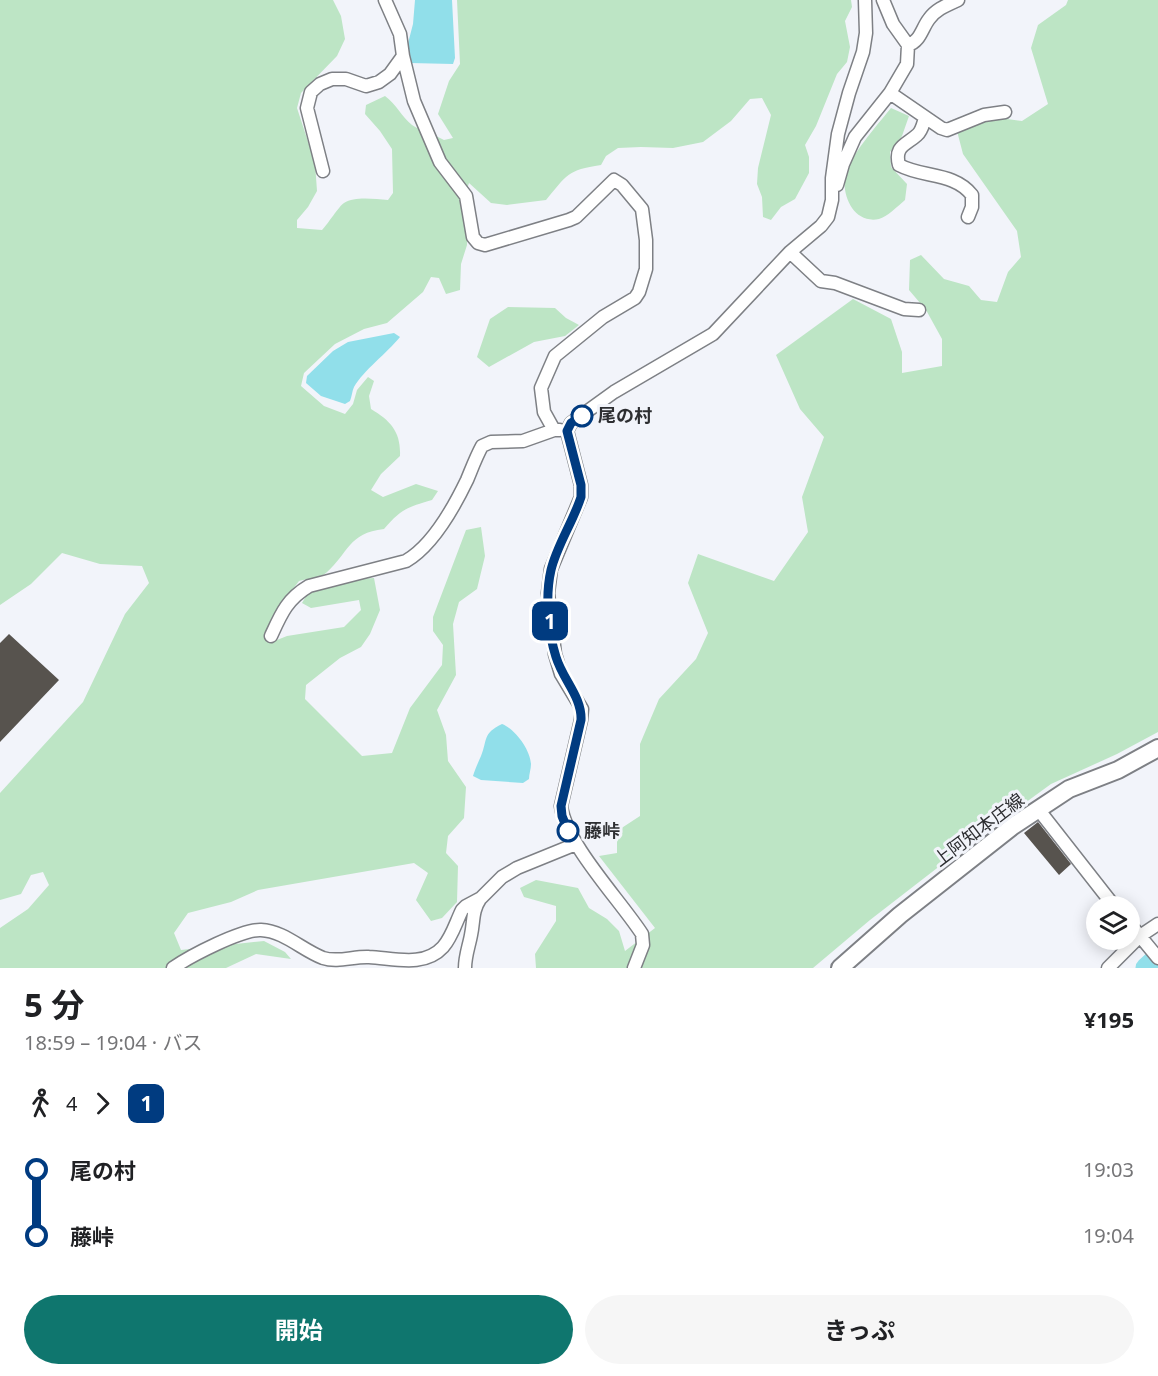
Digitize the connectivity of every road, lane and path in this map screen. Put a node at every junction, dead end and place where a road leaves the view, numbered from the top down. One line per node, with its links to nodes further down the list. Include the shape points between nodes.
1 (384, 0): 6 (street, via 400,34)
2 (865, 0): 11 (street, via 865,42 838,134)
3 (883, 0): 5 (street)
4 (958, 0): 5 (street, via 929,17 918,38)
5 (908, 45): 7 (street, via 907,64)
6 (403, 56): 10 (street, via 390,75 379,82 366,86 332,79 311,92 308,108); 15 (street, via 426,131 445,171 466,196 473,237 478,243 485,245 576,217 614,180 642,209 646,269 639,292 555,356 541,388 544,411)
7 (890, 93): 9 (street); 11 (street, via 855,137 837,188)
8 (1005, 112): 9 (street, via 984,115 947,130)
9 (925, 118): 12 (street, via 921,131 900,148 899,165 944,176 967,189 972,195)
10 (323, 171)
11 (832, 190): 13 (street, via 828,216)
12 (968, 217)
13 (790, 252): 14 (street, via 821,281 904,309); 15 (street, via 713,334 614,392)
14 (919, 310)
15 (561, 430): 16 (street, via 523,441 482,446 459,495 435,534 414,557 296,593); 19 (street, via 581,485 581,497 551,569 548,593 555,654 561,674 582,709 561,806)
16 (271, 636)
17 (1158, 748): 18 (main road, 上阿知本庄線, via 1118,770 1069,789)
18 (1038, 809): 20 (street); 29 (main road, 上阿知本庄線, via 900,915)
19 (576, 844): 21 (street, via 502,877); 28 (street, via 642,934 643,945)
20 (1106, 896)
21 (481, 898): 26 (street, via 462,910 443,949 416,961 366,956 327,959 275,932 260,930 245,932); 27 (street, via 472,916)
22 (1158, 924): 24 (street)
23 (1140, 936): 24 (street)
24 (1143, 939): 25 (street); 30 (street)
25 (1158, 957)
26 (173, 968)
27 (465, 968)
28 (634, 968)
29 (840, 968)
30 (1108, 968)

